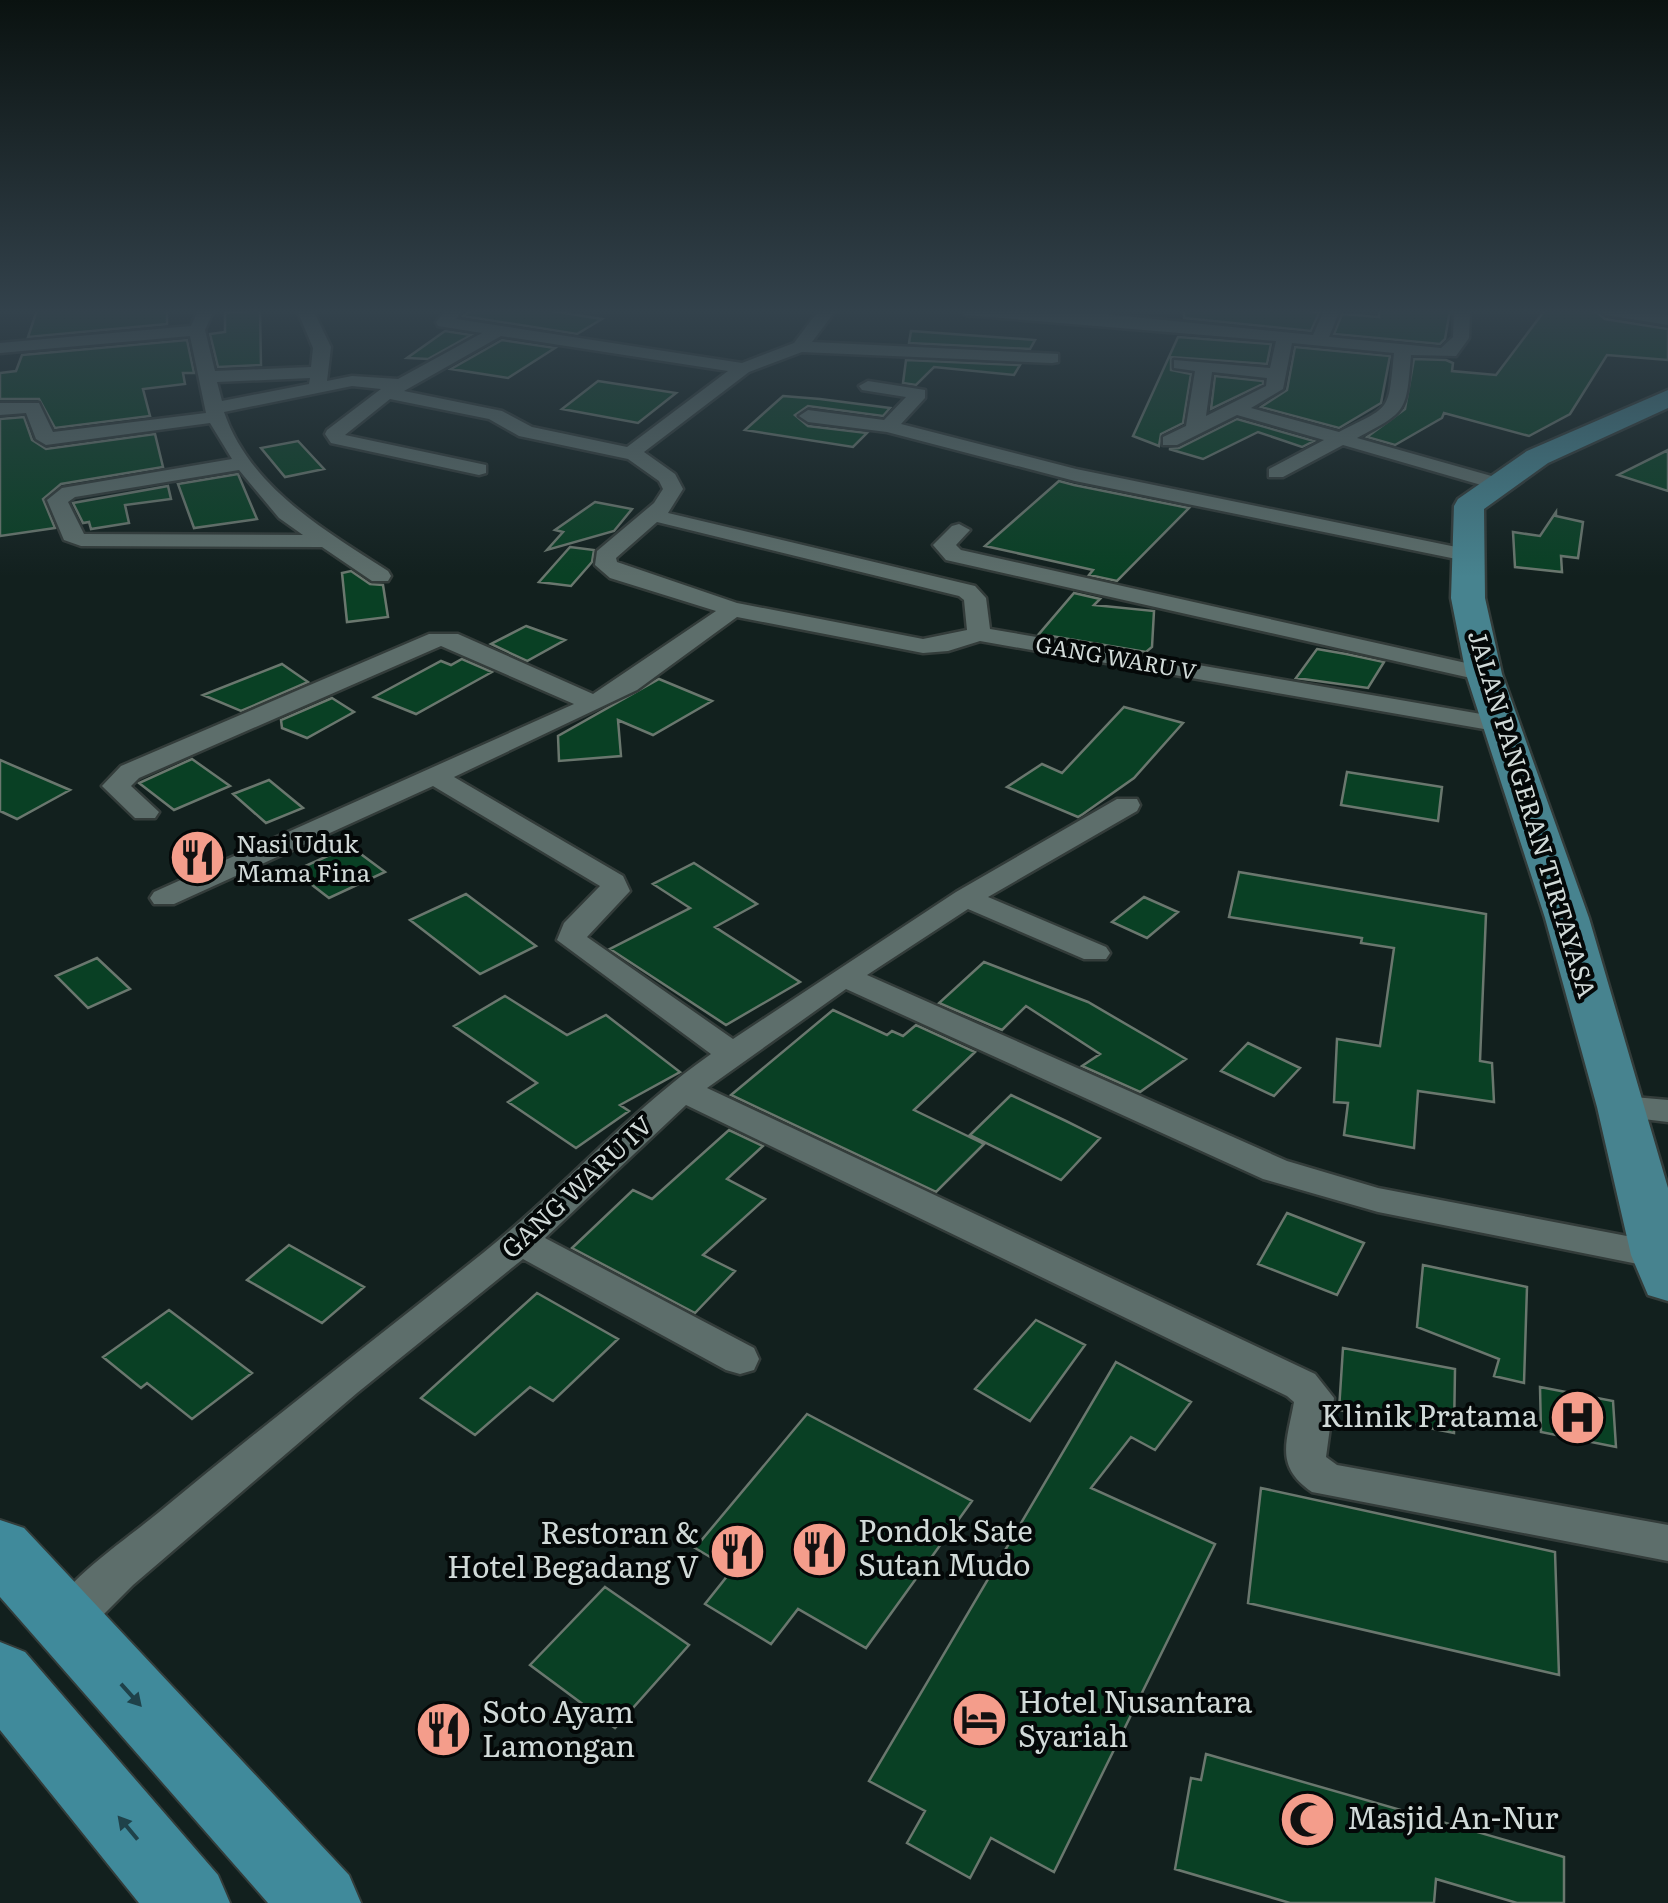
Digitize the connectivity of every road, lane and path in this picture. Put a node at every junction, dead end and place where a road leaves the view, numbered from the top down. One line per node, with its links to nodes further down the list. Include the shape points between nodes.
1 (212, 399): 13 (street)
2 (259, 399): 13 (street)
3 (380, 399): 22 (street, via 334,436)
4 (434, 399): 20 (street, via 495,415 526,432)
5 (701, 399): 20 (street)
6 (914, 399): 15 (street)
7 (1199, 399): 16 (street)
8 (1255, 399): 12 (street)
9 (1398, 399): 18 (street, via 1386,415)
10 (1666, 399): 24 (main road, JALAN PANGERAN TIRTAYASA)
11 (0, 409): 19 (street, via 33,408 46,439)
12 (1236, 409): 16 (street); 18 (street)
13 (215, 412): 19 (street); 21 (street)
14 (808, 416): 15 (street)
15 (888, 426): 30 (street, via 1075,475)
16 (1195, 429): 17 (street)
17 (1170, 440)
18 (1340, 440): 23 (street); 24 (street)
19 (178, 447): 21 (street); 28 (street, via 57,500 71,536)
20 (634, 454): 26 (street, via 673,489)
21 (244, 463): 25 (street)
22 (480, 469)
23 (1276, 472)
24 (1495, 483): 30 (main road, JALAN PANGERAN TIRTAYASA, via 1469,506)
25 (286, 514): 28 (street); 29 (street)
26 (652, 515): 32 (street, GANG WARU V, via 606,556 606,566); 33 (street, via 967,590 975,598)
27 (959, 530): 34 (street, via 944,545 954,554)
28 (269, 540): 29 (street)
29 (332, 541): 31 (street)
30 (1466, 555): 34 (main road, JALAN PANGERAN TIRTAYASA)
31 (380, 576)
32 (733, 609): 33 (street, GANG WARU V, via 923,646); 35 (street)
33 (979, 634): 36 (street, GANG WARU V)
34 (1484, 674): 36 (main road, JALAN PANGERAN TIRTAYASA)
35 (594, 704): 37 (street); 39 (street, via 437,638 120,779 115,786)
36 (1501, 724): 46 (main road, JALAN PANGERAN TIRTAYASA)
37 (436, 777): 40 (street); 44 (street, via 613,882 616,891 574,928 572,940)
38 (1127, 805): 41 (street, GANG WARU IV)
39 (145, 812)
40 (164, 898)
41 (966, 898): 42 (street); 43 (street, GANG WARU IV)
42 (1095, 953)
43 (844, 976): 44 (street, GANG WARU IV); 49 (street, via 1275,1170)
44 (732, 1054): 45 (street, GANG WARU IV)
45 (682, 1090): 48 (street, GANG WARU IV); 51 (street, via 1301,1385 1314,1398 1304,1459 1327,1480)
46 (1622, 1107): 47 (street); 49 (main road, JALAN PANGERAN TIRTAYASA)
47 (1668, 1111)
48 (520, 1242): 50 (street); 53 (street, GANG WARU IV, via 328,1394)
49 (1663, 1268)
50 (740, 1359)
51 (1668, 1543)
52 (0, 1548): 53 (highway)
53 (66, 1622): 56 (highway, one-way to 56)
54 (0, 1676): 55 (highway, one-way to 54)
55 (190, 1903)
56 (321, 1903)

